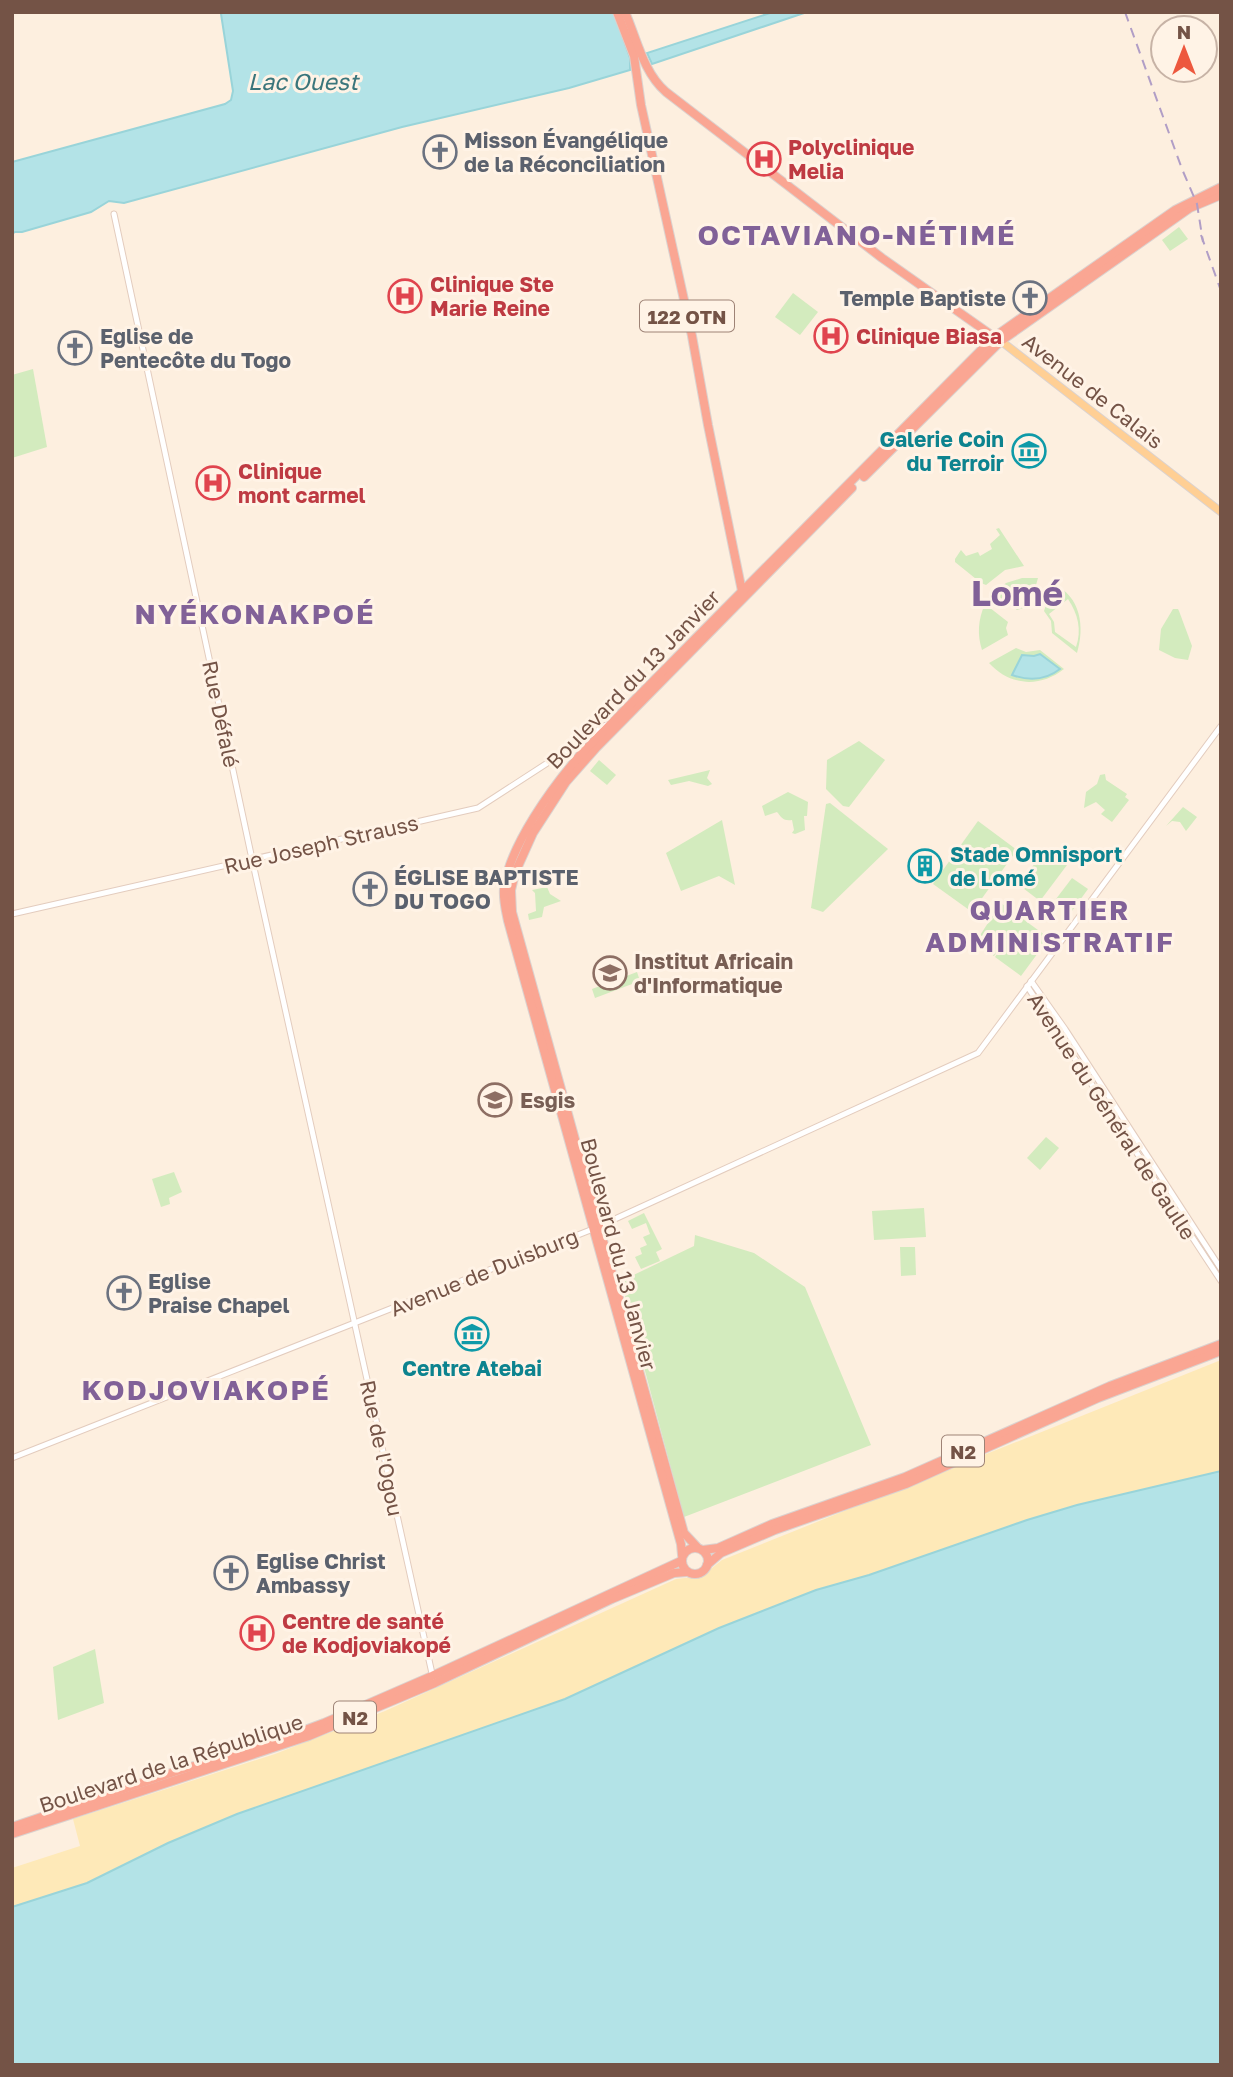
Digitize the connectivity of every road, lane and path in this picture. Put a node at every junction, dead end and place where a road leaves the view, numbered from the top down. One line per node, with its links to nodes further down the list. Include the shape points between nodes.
1 (617, 12): 3 (highway)
2 (625, 12): 3 (highway)
3 (629, 29): 4 (highway, Avenue de Calais)
4 (638, 54): 8 (highway, Avenue de Calais, via 655,82 701,120); 10 (highway, 122 OTN, via 643,115)
5 (1221, 187): 8 (highway, Boulevard du 13 Janvier, via 1175,210)
6 (1221, 195): 8 (highway, Boulevard du 13 Janvier, via 1190,208)
7 (114, 214): 13 (street, Rue Défalé)
8 (997, 339): 9 (main road, Avenue de Calais); 10 (highway, Boulevard du 13 Janvier)
9 (1221, 512)
10 (742, 595): 11 (highway, Boulevard du 13 Janvier); 18 (highway, Boulevard du 13 Janvier, via 576,768 526,845 513,877 512,912)
11 (608, 724): 13 (street, Rue Joseph Strauss, via 478,808); 18 (highway, Boulevard du 13 Janvier, via 561,778 527,830 507,874 504,899)
12 (1221, 726): 15 (street)
13 (252, 859): 14 (street, Rue Joseph Strauss); 17 (street, Rue Défalé)
14 (12, 914)
15 (1029, 984): 16 (street, Avenue du Général de Gaulle); 18 (street, Avenue de Duisburg, via 978,1053)
16 (1105, 1096): 19 (street, Avenue du Général de Gaulle); 20 (street, Avenue du Général de Gaulle)
17 (330, 1212): 21 (street, Rue de l'Ogou)
18 (596, 1227): 21 (street, Avenue de Duisburg); 25 (highway, Boulevard du 13 Janvier, via 684,1533); 26 (highway, Boulevard du 13 Janvier)
19 (1221, 1269)
20 (1221, 1281)
21 (355, 1323): 24 (street, Avenue de Duisburg); 29 (street, Rue de l'Ogou)
22 (1221, 1344): 25 (highway, N2, via 1098,1391 905,1477 718,1548)
23 (1221, 1352): 27 (highway, N2, via 1098,1398 906,1483 775,1530 721,1553)
24 (12, 1458)
25 (700, 1549): 26 (highway, via 687,1550); 27 (highway, via 708,1557)
26 (682, 1558): 28 (highway); 29 (highway, Boulevard de la République / N2)
27 (708, 1565): 28 (highway, via 697,1574)
28 (687, 1572): 29 (highway, Boulevard de la République / N2, via 612,1599)
29 (433, 1680): 30 (highway, Boulevard de la République / N2, via 271,1743); 31 (highway, Boulevard de la République / N2, via 272,1750)
30 (12, 1827)
31 (12, 1834)

